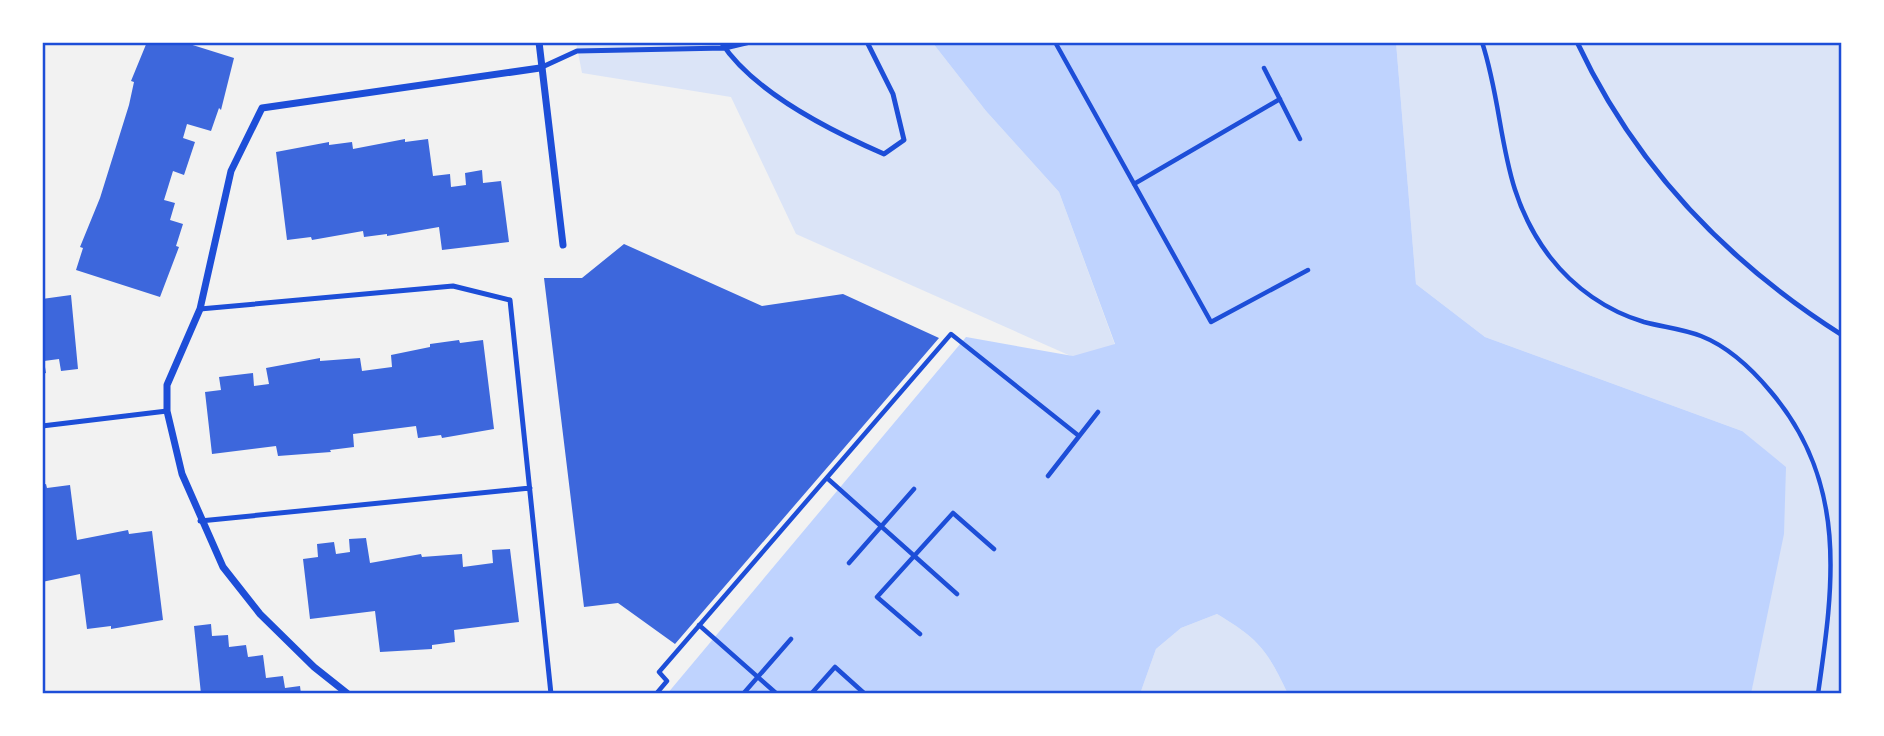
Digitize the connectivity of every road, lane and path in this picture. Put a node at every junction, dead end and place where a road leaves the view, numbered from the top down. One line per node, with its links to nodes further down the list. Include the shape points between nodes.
1 (539, 42): 8 (street)
2 (750, 42): 7 (lane)
3 (867, 42): 7 (lane, via 893,94 904,140 884,154 774,95)
4 (1055, 42): 12 (path)
5 (1482, 42): 42 (path, via 1514,193 1551,258 1608,307 1700,336 1729,352 1773,394 1808,446 1825,494 1829,533)
6 (1577, 42): 16 (lane, via 1623,127 1685,206 1761,279)
7 (723, 45): 8 (lane, via 577,51)
8 (540, 68): 13 (street); 15 (street, via 262,108 231,171)
9 (1264, 68): 10 (path)
10 (1280, 99): 11 (path); 12 (path)
11 (1300, 139)
12 (1134, 184): 14 (path, via 1212,322)
13 (563, 245)
14 (1308, 270)
15 (200, 309): 17 (street, via 167,385); 23 (lane, via 453,286 510,300)
16 (1842, 335)
17 (167, 411): 19 (lane); 25 (street, via 182,474)
18 (1098, 412): 20 (path)
19 (42, 426)
20 (1079, 436): 21 (path); 22 (path, via 951,334)
21 (1048, 476)
22 (827, 478): 26 (path); 31 (path)
23 (530, 488): 25 (lane); 36 (lane)
24 (914, 489): 26 (path)
25 (200, 521): 35 (street, via 223,567 260,614)
26 (882, 526): 28 (path); 29 (path)
27 (994, 549): 28 (path, via 953,513)
28 (915, 556): 30 (path); 32 (path, via 877,597)
29 (849, 563)
30 (957, 594)
31 (699, 625): 34 (path); 37 (path, via 659,672 667,681)
32 (920, 634)
33 (790, 639): 34 (path)
34 (758, 677): 38 (path); 39 (path)
35 (348, 694)
36 (551, 694)
37 (656, 694)
38 (743, 694)
39 (777, 694)
40 (811, 694): 41 (path, via 835,667)
41 (865, 694)
42 (1818, 694)

